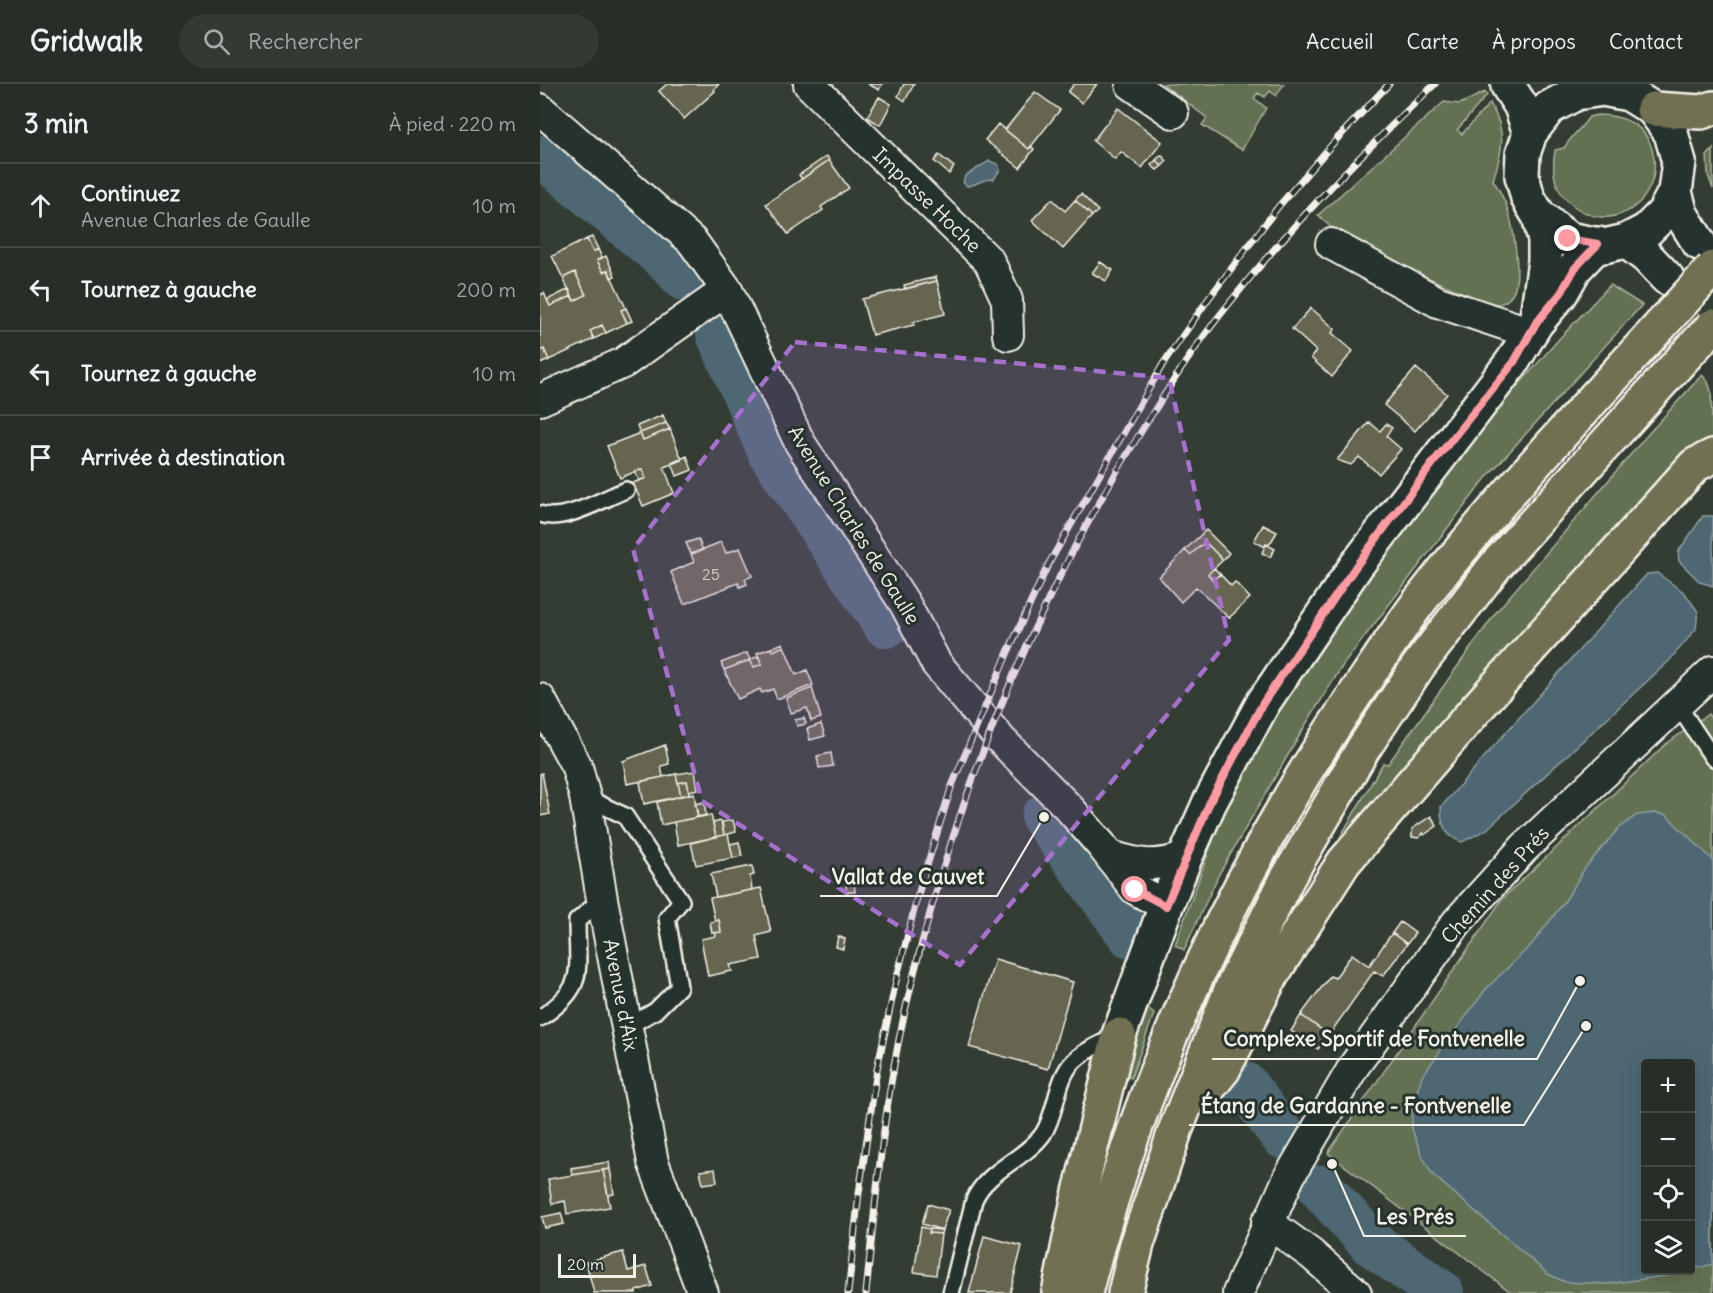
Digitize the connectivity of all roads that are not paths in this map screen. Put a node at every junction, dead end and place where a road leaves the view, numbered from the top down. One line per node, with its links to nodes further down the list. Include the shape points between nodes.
1 (809, 84): 19 (street, Impasse Hoche, via 989,261 1007,300)
2 (1131, 84): 8 (street)
3 (1508, 86): 9 (street, via 1521,106)
4 (1566, 88): 7 (street, via 1629,94); 9 (street)
5 (1713, 108): 7 (highway, via 1701,112)
6 (540, 109): 16 (street, Avenue Charles de Gaulle, via 692,241)
7 (1653, 109): 10 (street, via 1671,133 1679,162)
8 (1173, 113)
9 (1530, 133): 11 (street, via 1523,154 1522,176 1528,198)
10 (1675, 192): 12 (street, via 1664,213 1647,230); 14 (street, via 1681,214)
11 (1539, 216): 12 (street, via 1568,239); 18 (street, via 1545,261)
12 (1612, 243): 15 (street, via 1647,257); 18 (street, via 1575,268)
13 (1331, 244): 18 (street, via 1438,302)
14 (1706, 255): 41 (highway, bridge, via 1660,326 1418,603 1334,724 1266,837 1199,971 1142,1109)
15 (1667, 278)
16 (720, 295): 20 (street, via 623,363); 29 (street, Avenue Charles de Gaulle, via 800,442 905,604 936,663 1001,740)
17 (1713, 326): 36 (highway, bridge, via 1496,565 1419,665 1369,740 1287,879 1231,990)
18 (1534, 328): 30 (street, via 1514,362 1356,566 1263,703)
19 (1008, 335)
20 (540, 400)
21 (1713, 456): 36 (highway, via 1695,465 1344,862 1271,976 1222,1070)
22 (626, 490): 23 (lane, via 562,516)
23 (540, 514)
24 (1713, 670): 26 (street, Chemin des Prés)
25 (540, 699): 28 (street, Avenue d'Aix, via 577,767)
26 (1677, 704): 27 (lane); 37 (street, Chemin des Prés, via 1524,848 1457,922 1354,1066 1289,1177)
27 (1713, 758)
28 (585, 797): 31 (street, Avenue d'Aix); 34 (lane, via 626,816 681,901 667,918 679,987 655,1011)
29 (1111, 856): 30 (street, via 1136,864 1164,864); 32 (street, Avenue Charles de Gaulle, via 1135,890)
30 (1185, 858): 32 (street)
31 (602, 899): 33 (lane, via 577,921 577,979 568,996); 34 (street, Avenue d'Aix)
32 (1166, 906): 35 (street)
33 (540, 1018)
34 (627, 1027): 38 (street, Avenue d'Aix, via 654,1162)
35 (1119, 1035): 39 (lane, via 1081,1054 1071,1064 1044,1132 1034,1145 978,1190); 40 (highway)
36 (1175, 1131): 42 (highway)
37 (1268, 1222): 43 (street, Chemin des Prés); 44 (street)
38 (703, 1293)
39 (951, 1293)
40 (1059, 1293)
41 (1085, 1293)
42 (1125, 1293)
43 (1238, 1293)
44 (1356, 1293)

